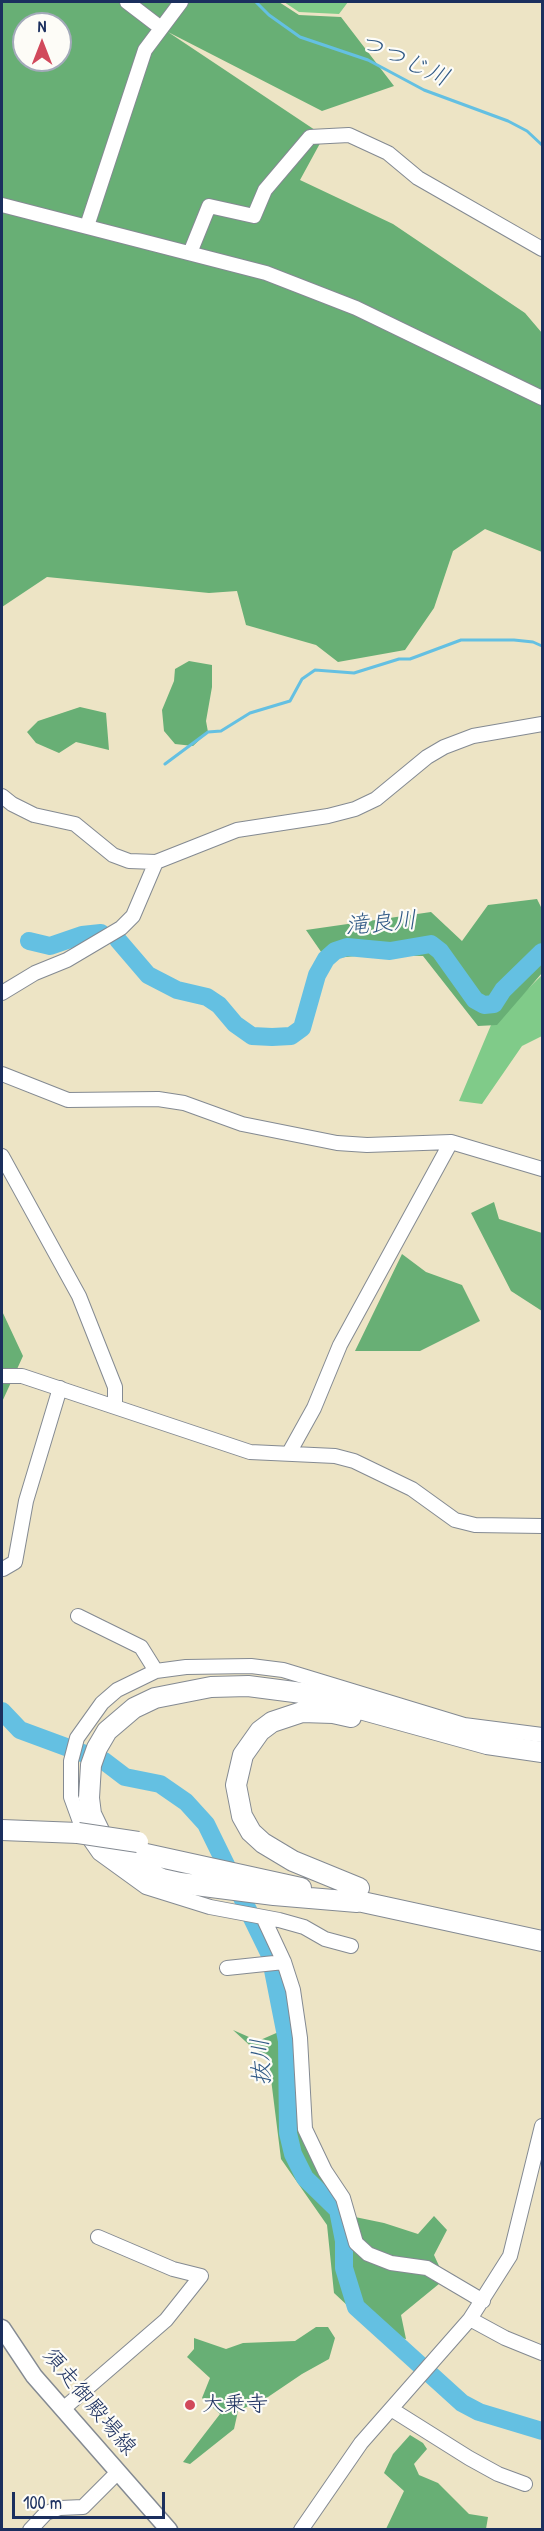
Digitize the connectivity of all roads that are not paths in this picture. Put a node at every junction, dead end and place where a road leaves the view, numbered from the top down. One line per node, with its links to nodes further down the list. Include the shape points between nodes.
1 (127, 2): 3 (street)
2 (181, 2): 3 (street)
3 (161, 28): 5 (street, via 145,50)
4 (2, 205): 5 (street)
5 (87, 226): 7 (street)
6 (543, 249): 7 (street, via 418,178 388,153 349,135 310,137 265,190 255,216 209,206)
7 (190, 253): 8 (street, via 266,273 356,308)
8 (543, 398)
9 (543, 724): 11 (street, via 473,736 444,747 376,799 354,809 237,830)
10 (2, 796): 11 (street, via 34,814 75,824 113,855 129,861)
11 (156, 862): 12 (street, via 133,916 121,927)
12 (2, 993)
13 (2, 1074): 14 (street, via 68,1100 158,1099 184,1103 242,1124 337,1143)
14 (451, 1142): 16 (street); 20 (street, via 340,1345 314,1408)
15 (2, 1156): 19 (street, via 78,1296 115,1387)
16 (543, 1168)
17 (2, 1376): 18 (street, via 22,1376)
18 (60, 1388): 19 (street); 22 (street, via 26,1501 15,1562)
19 (115, 1406): 20 (street, via 250,1452)
20 (289, 1453): 21 (street, via 354,1461 412,1489 455,1520 474,1525)
21 (543, 1526)
22 (3, 1569)
23 (78, 1616): 24 (street, via 141,1647)
24 (156, 1671): 25 (street, via 251,1666 284,1670 464,1725); 33 (street, via 117,1690 87,1720 71,1761 71,1797 76,1815 99,1853 146,1887 210,1907)
25 (543, 1735)
26 (543, 1752): 31 (highway, via 487,1744 302,1693 248,1686 211,1687 155,1698 134,1707 107,1731 97,1748 89,1782 91,1814 104,1841 118,1855 162,1880 210,1887)
27 (543, 1763): 32 (highway, via 449,1747 333,1713 302,1712 273,1722 251,1742 238,1770 236,1785 242,1816 251,1832 277,1853)
28 (2, 1830): 29 (highway)
29 (77, 1838): 30 (highway); 31 (highway, via 194,1859)
30 (2, 1840)
31 (273, 1882): 32 (highway)
32 (358, 1895): 34 (highway); 35 (highway)
33 (263, 1917): 36 (street, via 304,1927 325,1939); 37 (street)
34 (543, 1929)
35 (543, 1941)
36 (351, 1946)
37 (280, 1963): 38 (street); 42 (street, via 293,1990 305,2129 325,2172 343,2198 356,2243 368,2254 391,2263 427,2268)
38 (227, 1968)
39 (543, 2127): 40 (street)
40 (536, 2173): 42 (street, via 510,2256)
41 (98, 2237): 46 (street, via 173,2269 201,2276 166,2320)
42 (483, 2301): 43 (street)
43 (470, 2319): 45 (street); 47 (street)
44 (2, 2328): 46 (main road, 須走御殿場線, via 34,2376)
45 (543, 2353)
46 (63, 2409): 48 (main road, 須走御殿場線)
47 (391, 2409): 49 (street, via 488,2469); 52 (street)
48 (118, 2472): 50 (street, via 83,2507 46,2513); 51 (main road, 須走御殿場線)
49 (525, 2484)
50 (30, 2529)
51 (169, 2529)
52 (301, 2529)

